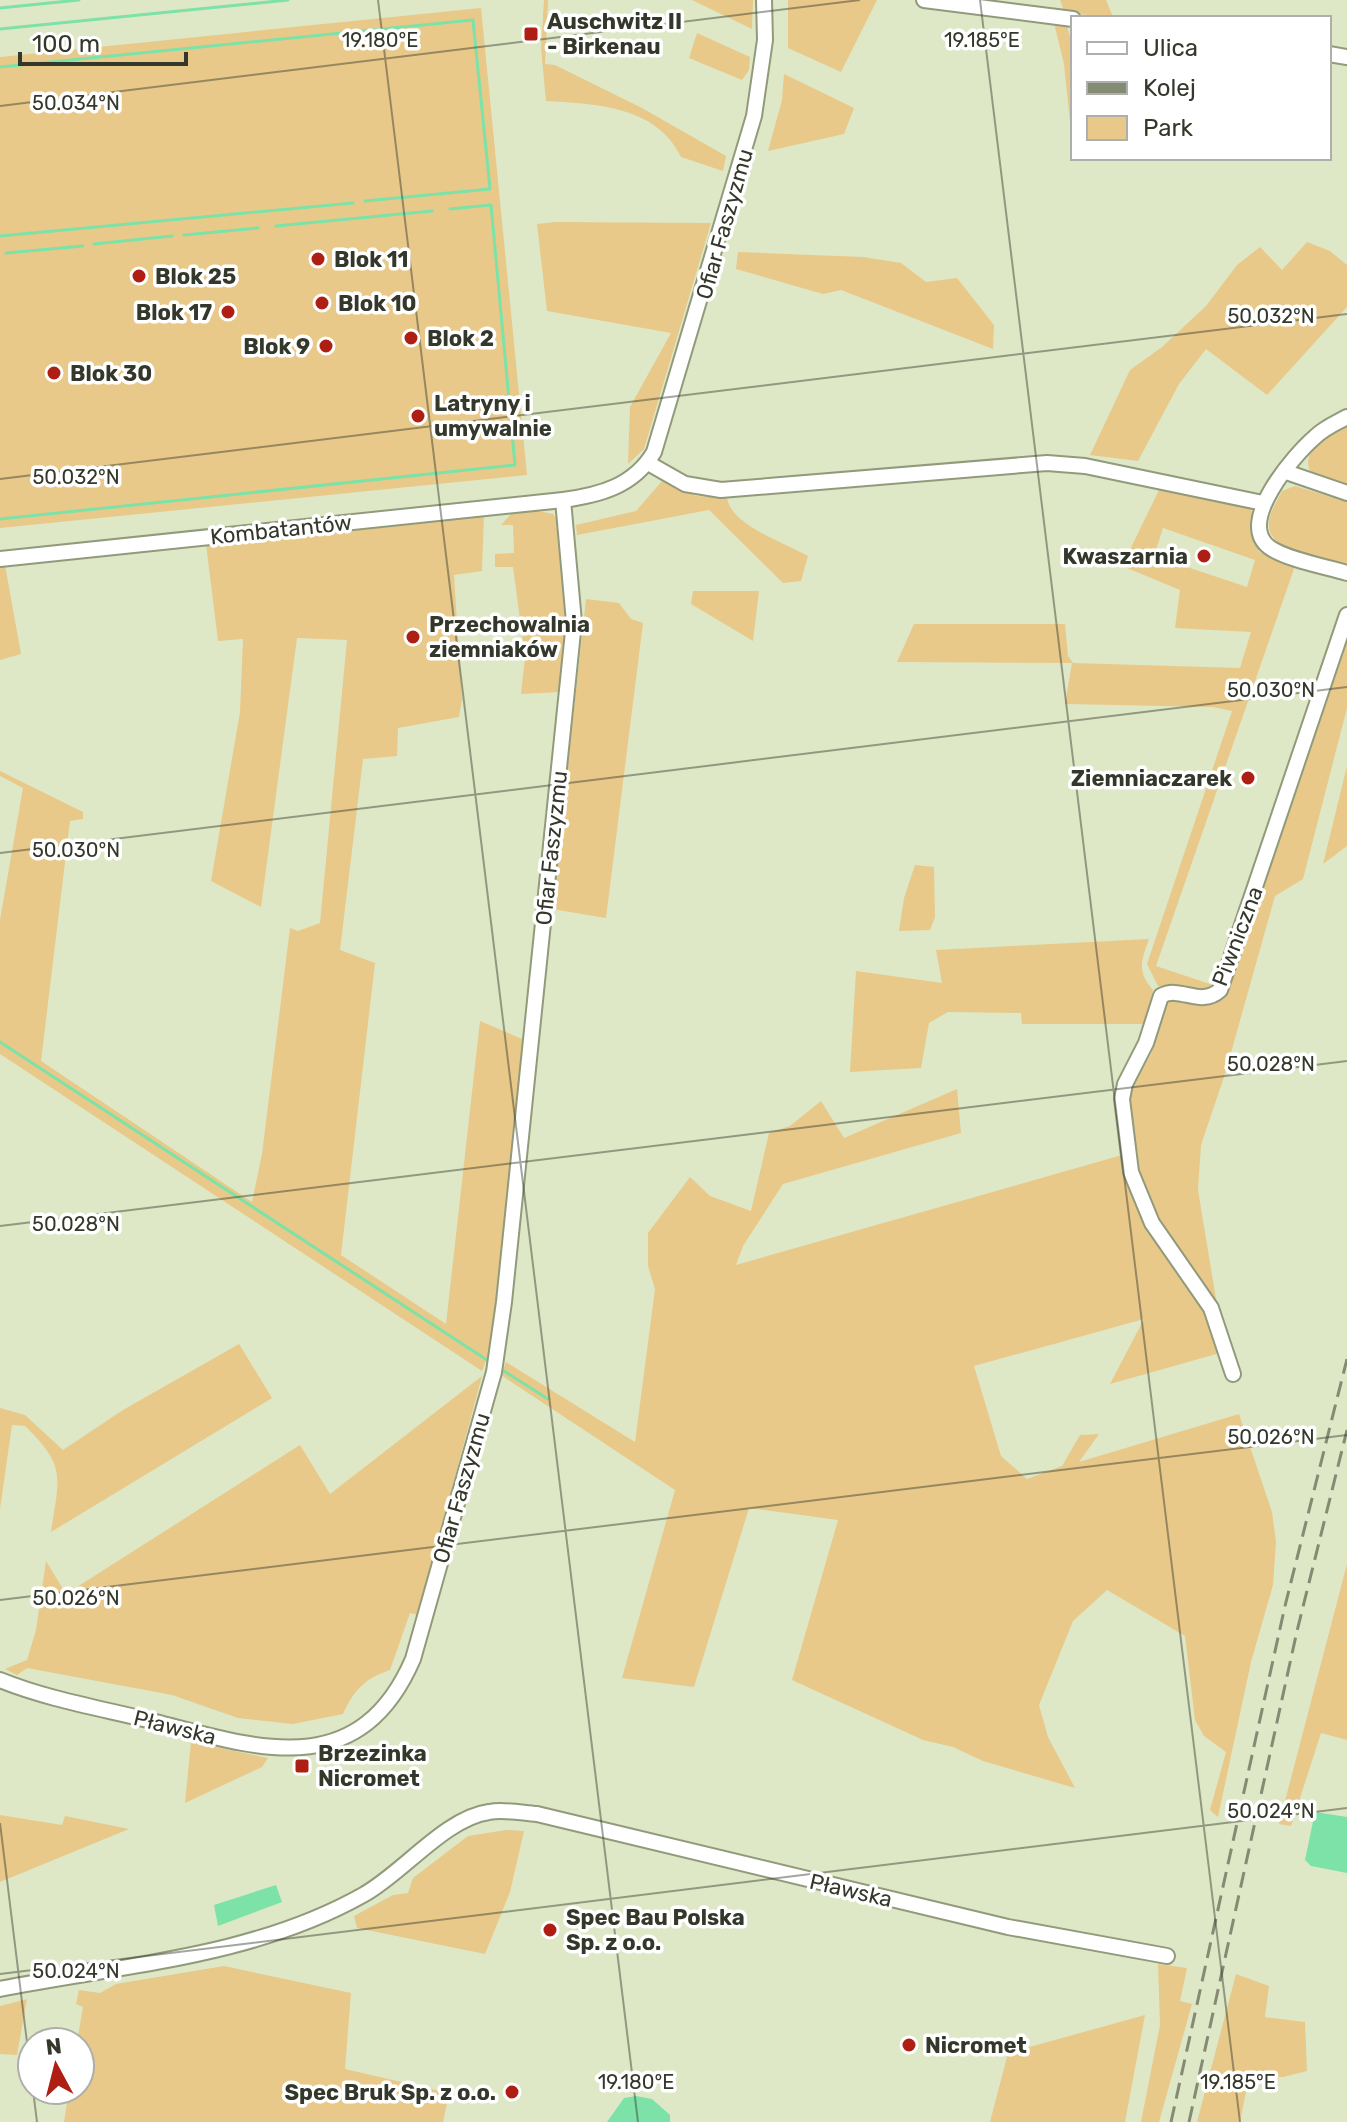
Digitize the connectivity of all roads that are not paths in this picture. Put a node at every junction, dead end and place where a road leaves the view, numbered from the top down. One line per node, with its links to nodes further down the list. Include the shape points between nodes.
1 (764, 0): 5 (street, Ofiar Faszyzmu, via 765,40 754,116)
2 (924, 0): 3 (street)
3 (1071, 19)
4 (1347, 417): 6 (street, via 1315,437)
5 (648, 463): 8 (street, via 628,482 596,496); 9 (street, via 685,484 721,490 1066,464)
6 (1286, 472): 7 (street); 9 (street)
7 (1347, 493)
8 (563, 500): 10 (street, Kombatantów); 15 (street, Ofiar Faszyzmu, via 574,622 494,1372 413,1659 387,1706)
9 (1263, 503): 11 (street, via 1259,527 1269,547)
10 (0, 559)
11 (1347, 573)
12 (1347, 615): 13 (street, Piwniczna, via 1220,990 1203,998 1169,992 1161,996 1122,1099 1140,1197 1211,1308)
13 (1233, 1374)
14 (0, 1680): 15 (street, Pławska, via 258,1747 310,1747)
15 (350, 1733)
16 (1167, 1956): 17 (street, Pławska, via 1008,1927 537,1814 499,1811 474,1816 365,1895 263,1937 210,1952)
17 (0, 1989)

